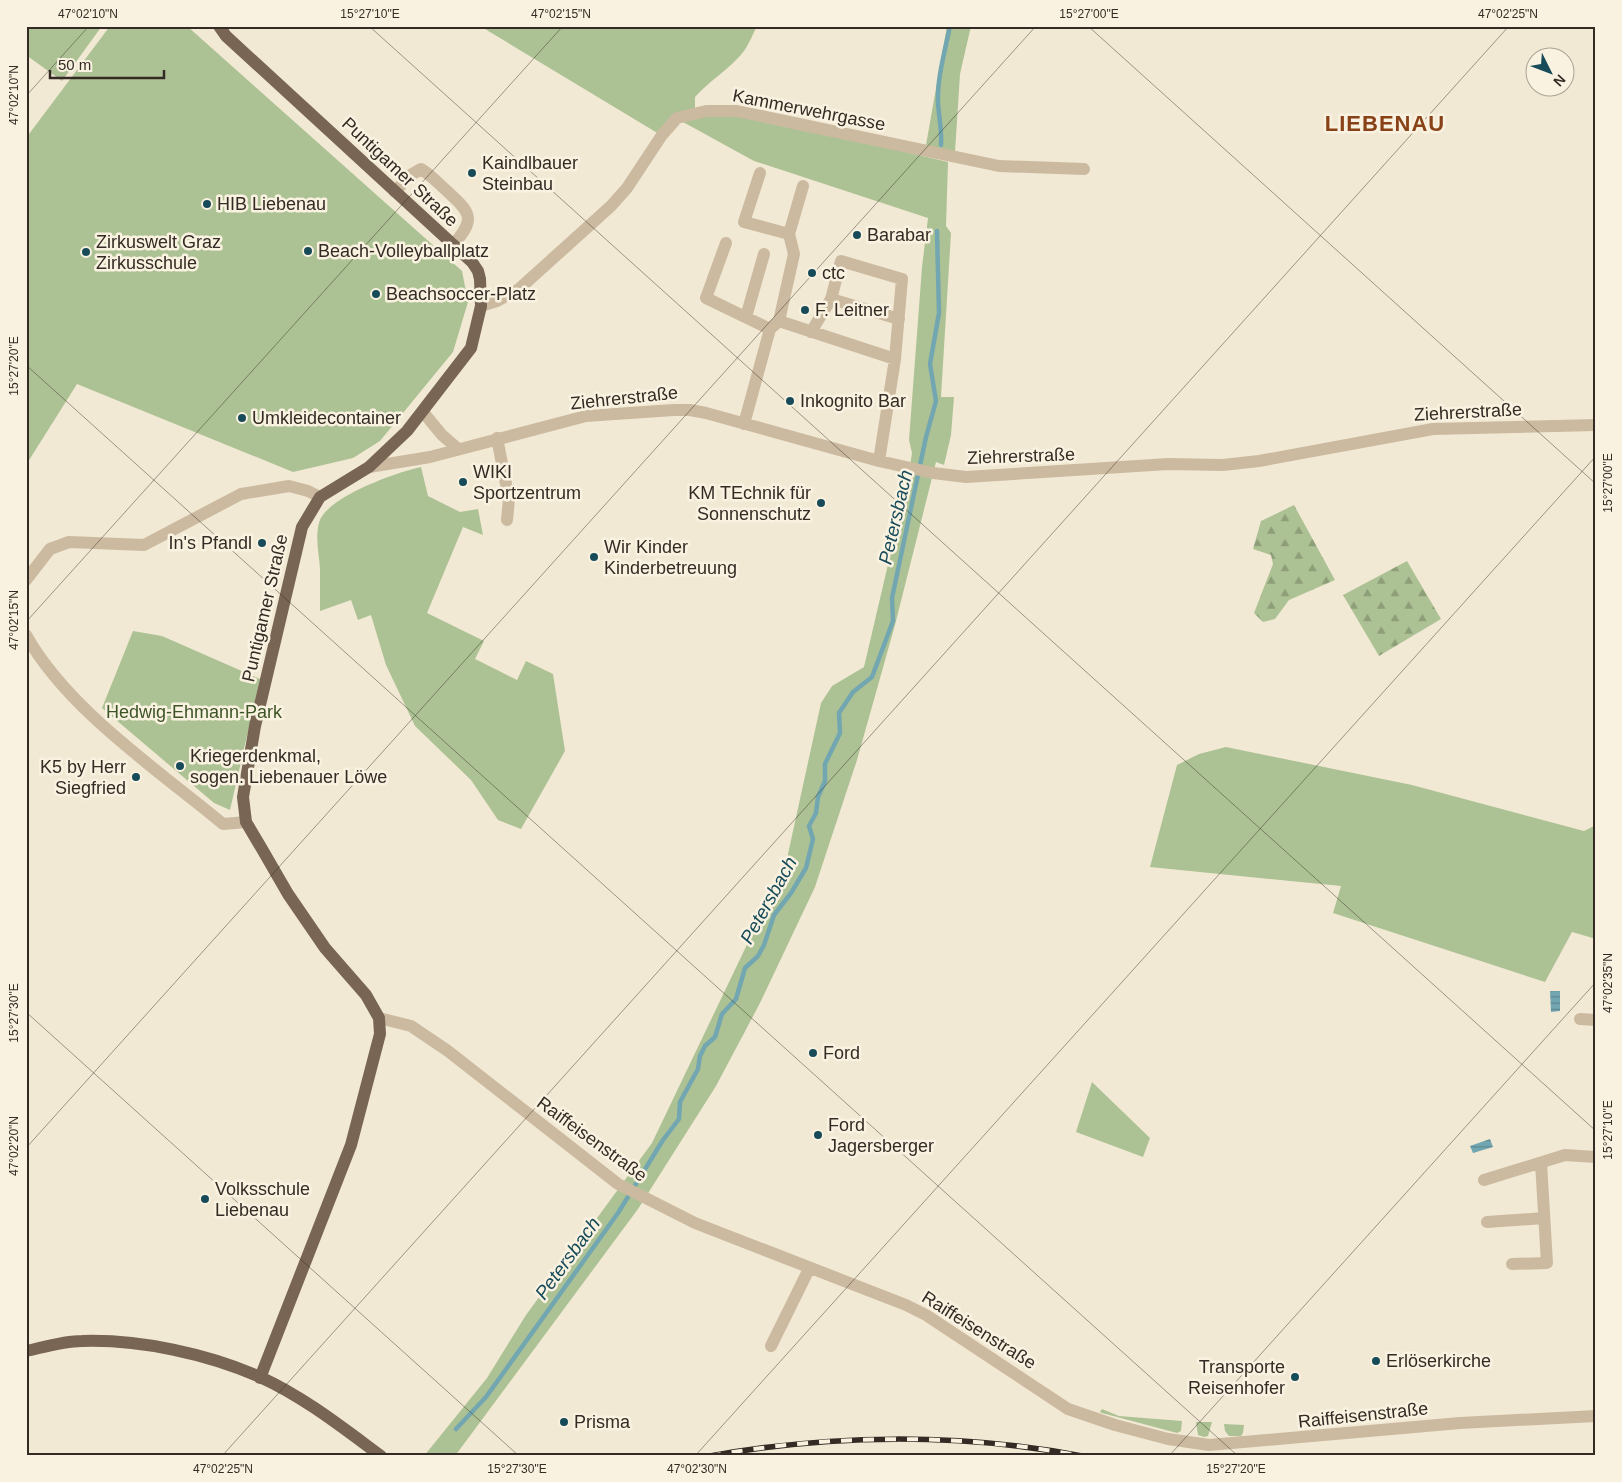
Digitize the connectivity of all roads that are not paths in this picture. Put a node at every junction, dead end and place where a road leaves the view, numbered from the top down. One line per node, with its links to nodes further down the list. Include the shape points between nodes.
1 (219, 26): 5 (main road, Puntigamer Straße)
2 (1084, 169): 11 (street, Kammerwehrgasse, via 999,166 738,111 688,114 677,118 627,188 593,222 519,290)
3 (760, 173): 6 (street, via 744,222)
4 (803, 186): 6 (street)
5 (395, 192): 8 (main road, Puntigamer Straße); 8 (street, via 421,169 465,208 466,226)
6 (789, 234): 14 (street, via 794,254)
7 (726, 242): 12 (street, via 706,298)
8 (453, 245): 11 (main road, Puntigamer Straße, via 478,271)
9 (764, 254): 12 (street)
10 (830, 299): 13 (street); 13 (street, via 841,261 902,279); 15 (street)
11 (481, 306): 17 (main road, Puntigamer Straße, via 471,348)
12 (746, 317): 14 (street)
13 (898, 319): 16 (street)
14 (774, 325): 15 (street); 18 (street)
15 (811, 332): 16 (street)
16 (895, 358): 22 (street)
17 (424, 412): 21 (street); 23 (main road, Puntigamer Straße)
18 (744, 424): 20 (street, Ziehrerstraße, via 690,410 654,411 586,416); 22 (street, Ziehrerstraße)
19 (1596, 425): 22 (street, Ziehrerstraße, via 1433,429 1223,465 1168,464 966,477)
20 (497, 438): 21 (street, Ziehrerstraße); 25 (street, via 509,498)
21 (457, 448): 23 (street, Ziehrerstraße, via 430,457)
22 (879, 461)
23 (369, 467): 24 (main road, Puntigamer Straße)
24 (320, 497): 26 (street, via 289,486 241,494 144,545 69,542 50,549); 28 (main road, Puntigamer Straße, via 302,528 258,716 243,797)
25 (507, 520)
26 (26, 580)
27 (26, 634): 28 (street, via 39,658 69,693 114,734 223,824)
28 (246, 822): 29 (main road, Puntigamer Straße, via 288,894 325,948 366,996)
29 (379, 1018): 38 (street, Raiffeisenstraße, via 411,1026 448,1051 618,1184 695,1223); 41 (main road, via 377,1053 351,1145)
30 (1580, 1020): 31 (street)
31 (1596, 1020)
32 (1596, 1157): 33 (street, via 1565,1155)
33 (1541, 1163): 34 (street); 35 (street)
34 (1484, 1180)
35 (1544, 1218): 36 (street); 37 (street, via 1547,1263)
36 (1487, 1222)
37 (1512, 1264)
38 (809, 1269): 39 (street); 42 (street, Raiffeisenstraße, via 926,1315 1068,1409 1168,1439 1209,1445 1460,1423)
39 (770, 1346)
40 (26, 1351): 41 (main road, via 80,1340 132,1342 216,1361)
41 (260, 1378): 43 (main road, via 328,1418)
42 (1596, 1416)
43 (381, 1456)

